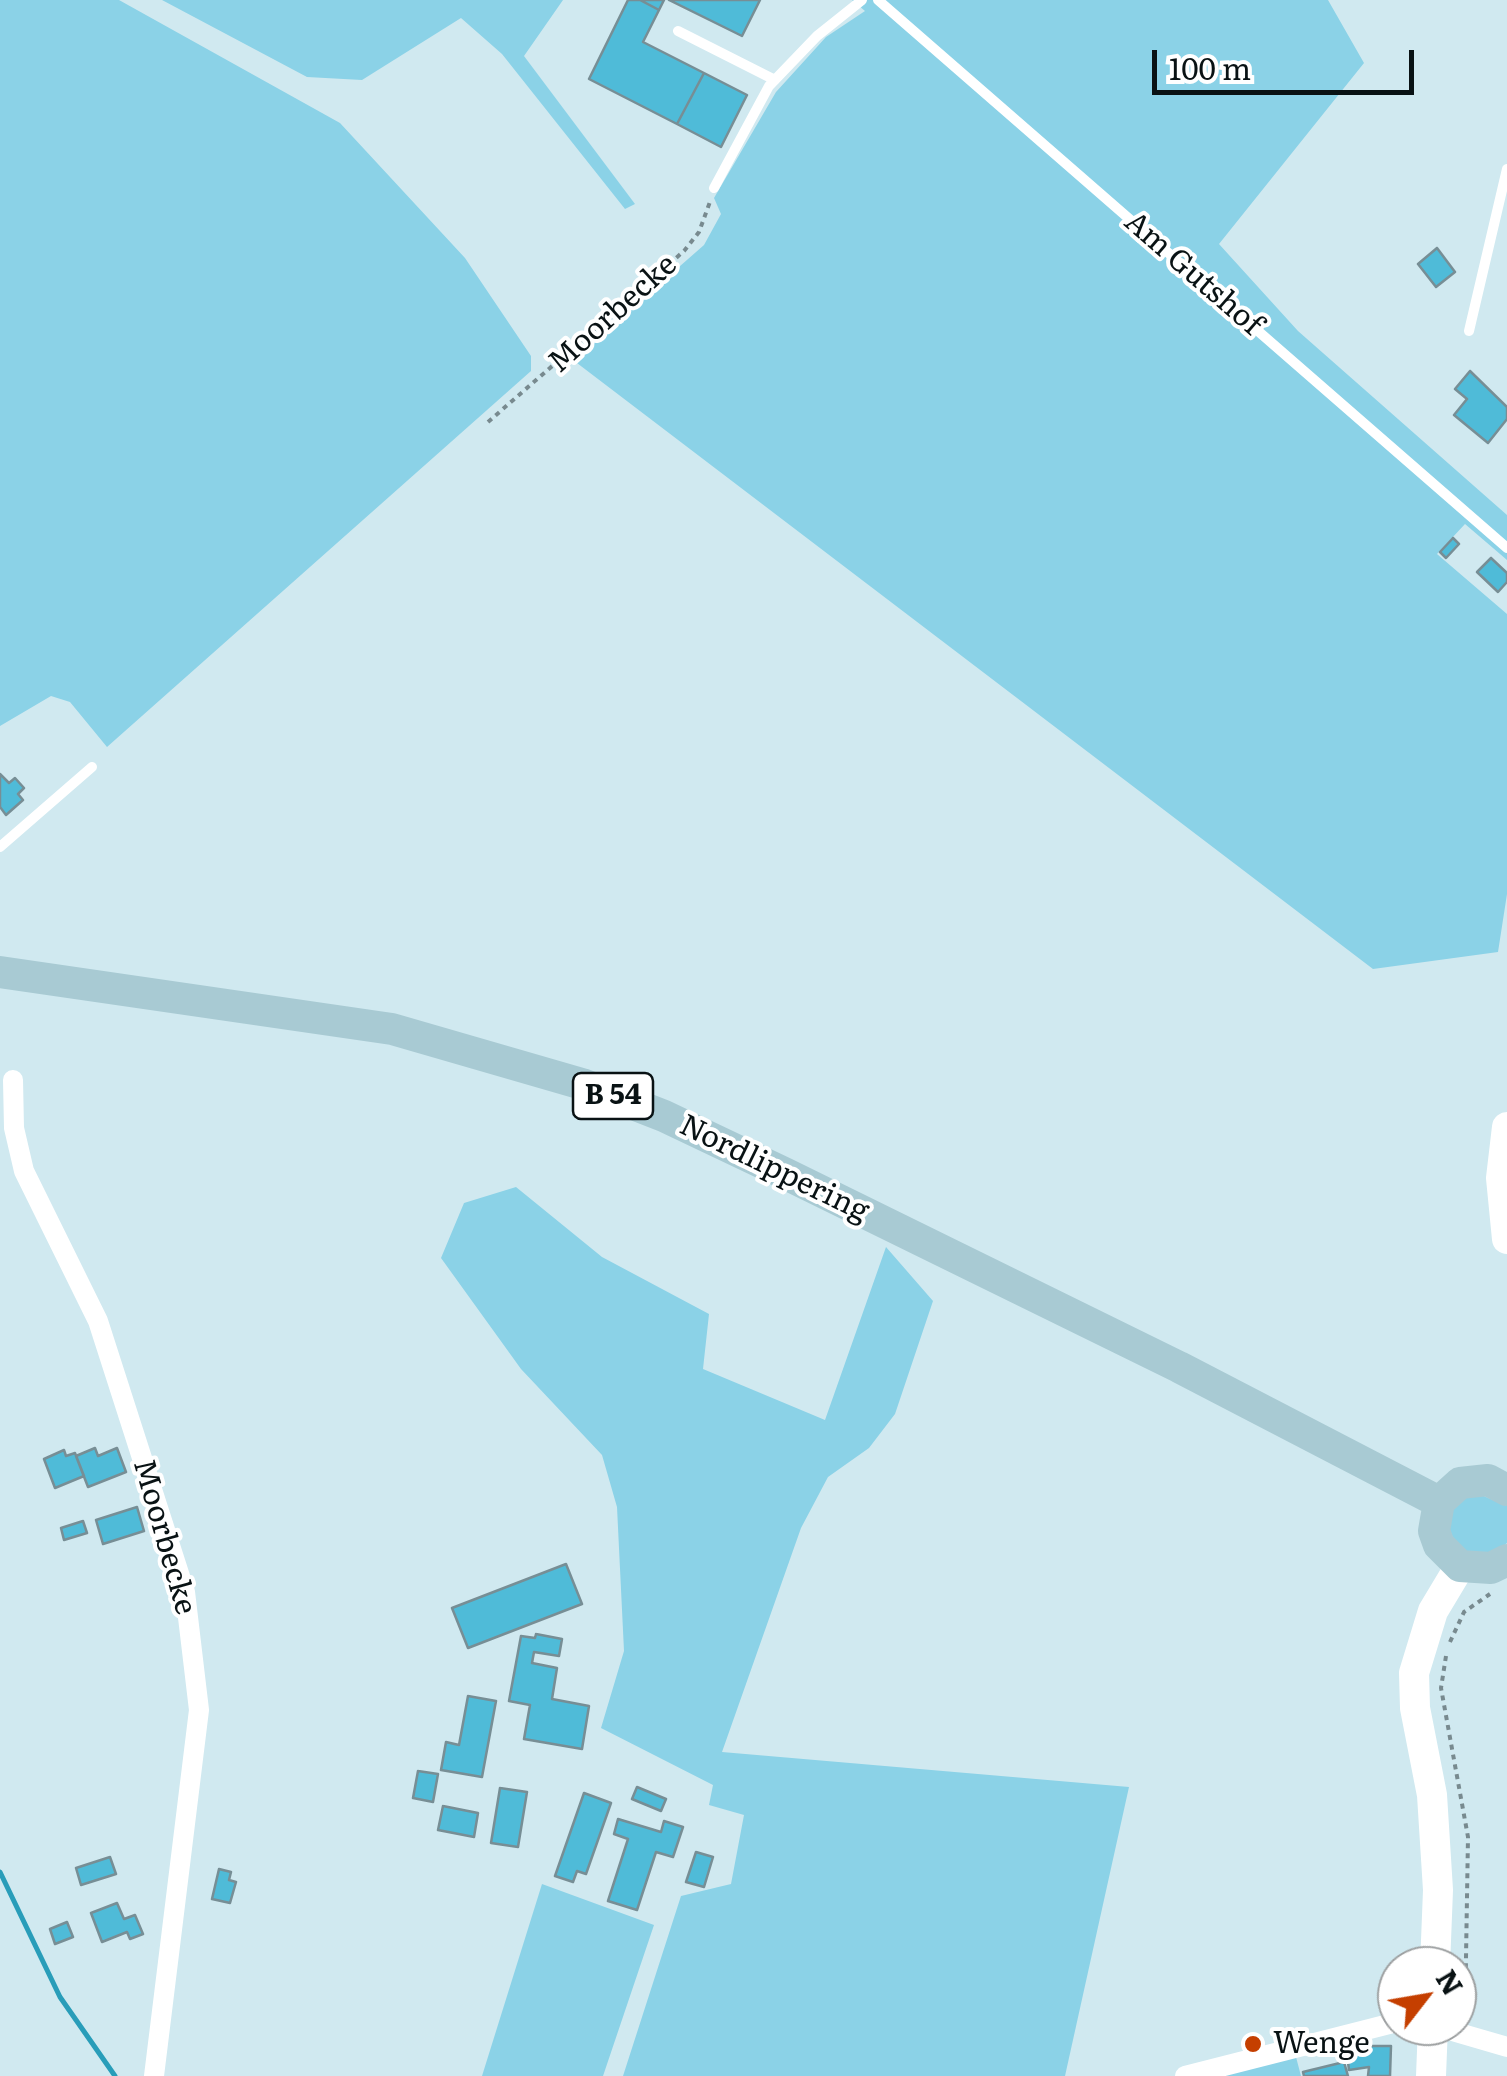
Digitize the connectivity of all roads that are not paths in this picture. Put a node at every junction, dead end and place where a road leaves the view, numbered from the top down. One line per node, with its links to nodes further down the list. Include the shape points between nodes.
1 (862, 0): 4 (lane)
2 (878, 0): 8 (lane, Am Gutshof)
3 (678, 31): 4 (lane)
4 (775, 80): 6 (lane)
5 (1507, 168): 7 (lane)
6 (714, 188)
7 (1469, 331)
8 (1507, 548)
9 (92, 768): 10 (lane)
10 (0, 847)
11 (0, 972): 16 (main road, Nordlippering / B 54, via 392,1029 582,1084 804,1182)
12 (14, 1080): 24 (street, Moorbecke, via 14,1128 24,1171 98,1321 185,1592 200,1710)
13 (1507, 1128): 14 (street, via 1501,1178)
14 (1507, 1240)
15 (1505, 1482): 16 (main road, via 1460,1483)
16 (1439, 1502): 18 (main road, via 1438,1546)
17 (1507, 1560): 18 (main road, via 1491,1568)
18 (1460, 1566): 19 (street, via 1433,1611 1414,1673 1432,1795)
19 (1437, 1946)
20 (1377, 2027): 25 (street)
21 (1477, 2038): 23 (street)
22 (1439, 2046): 26 (street)
23 (1507, 2046)
24 (154, 2076)
25 (1185, 2076)
26 (1431, 2076)

